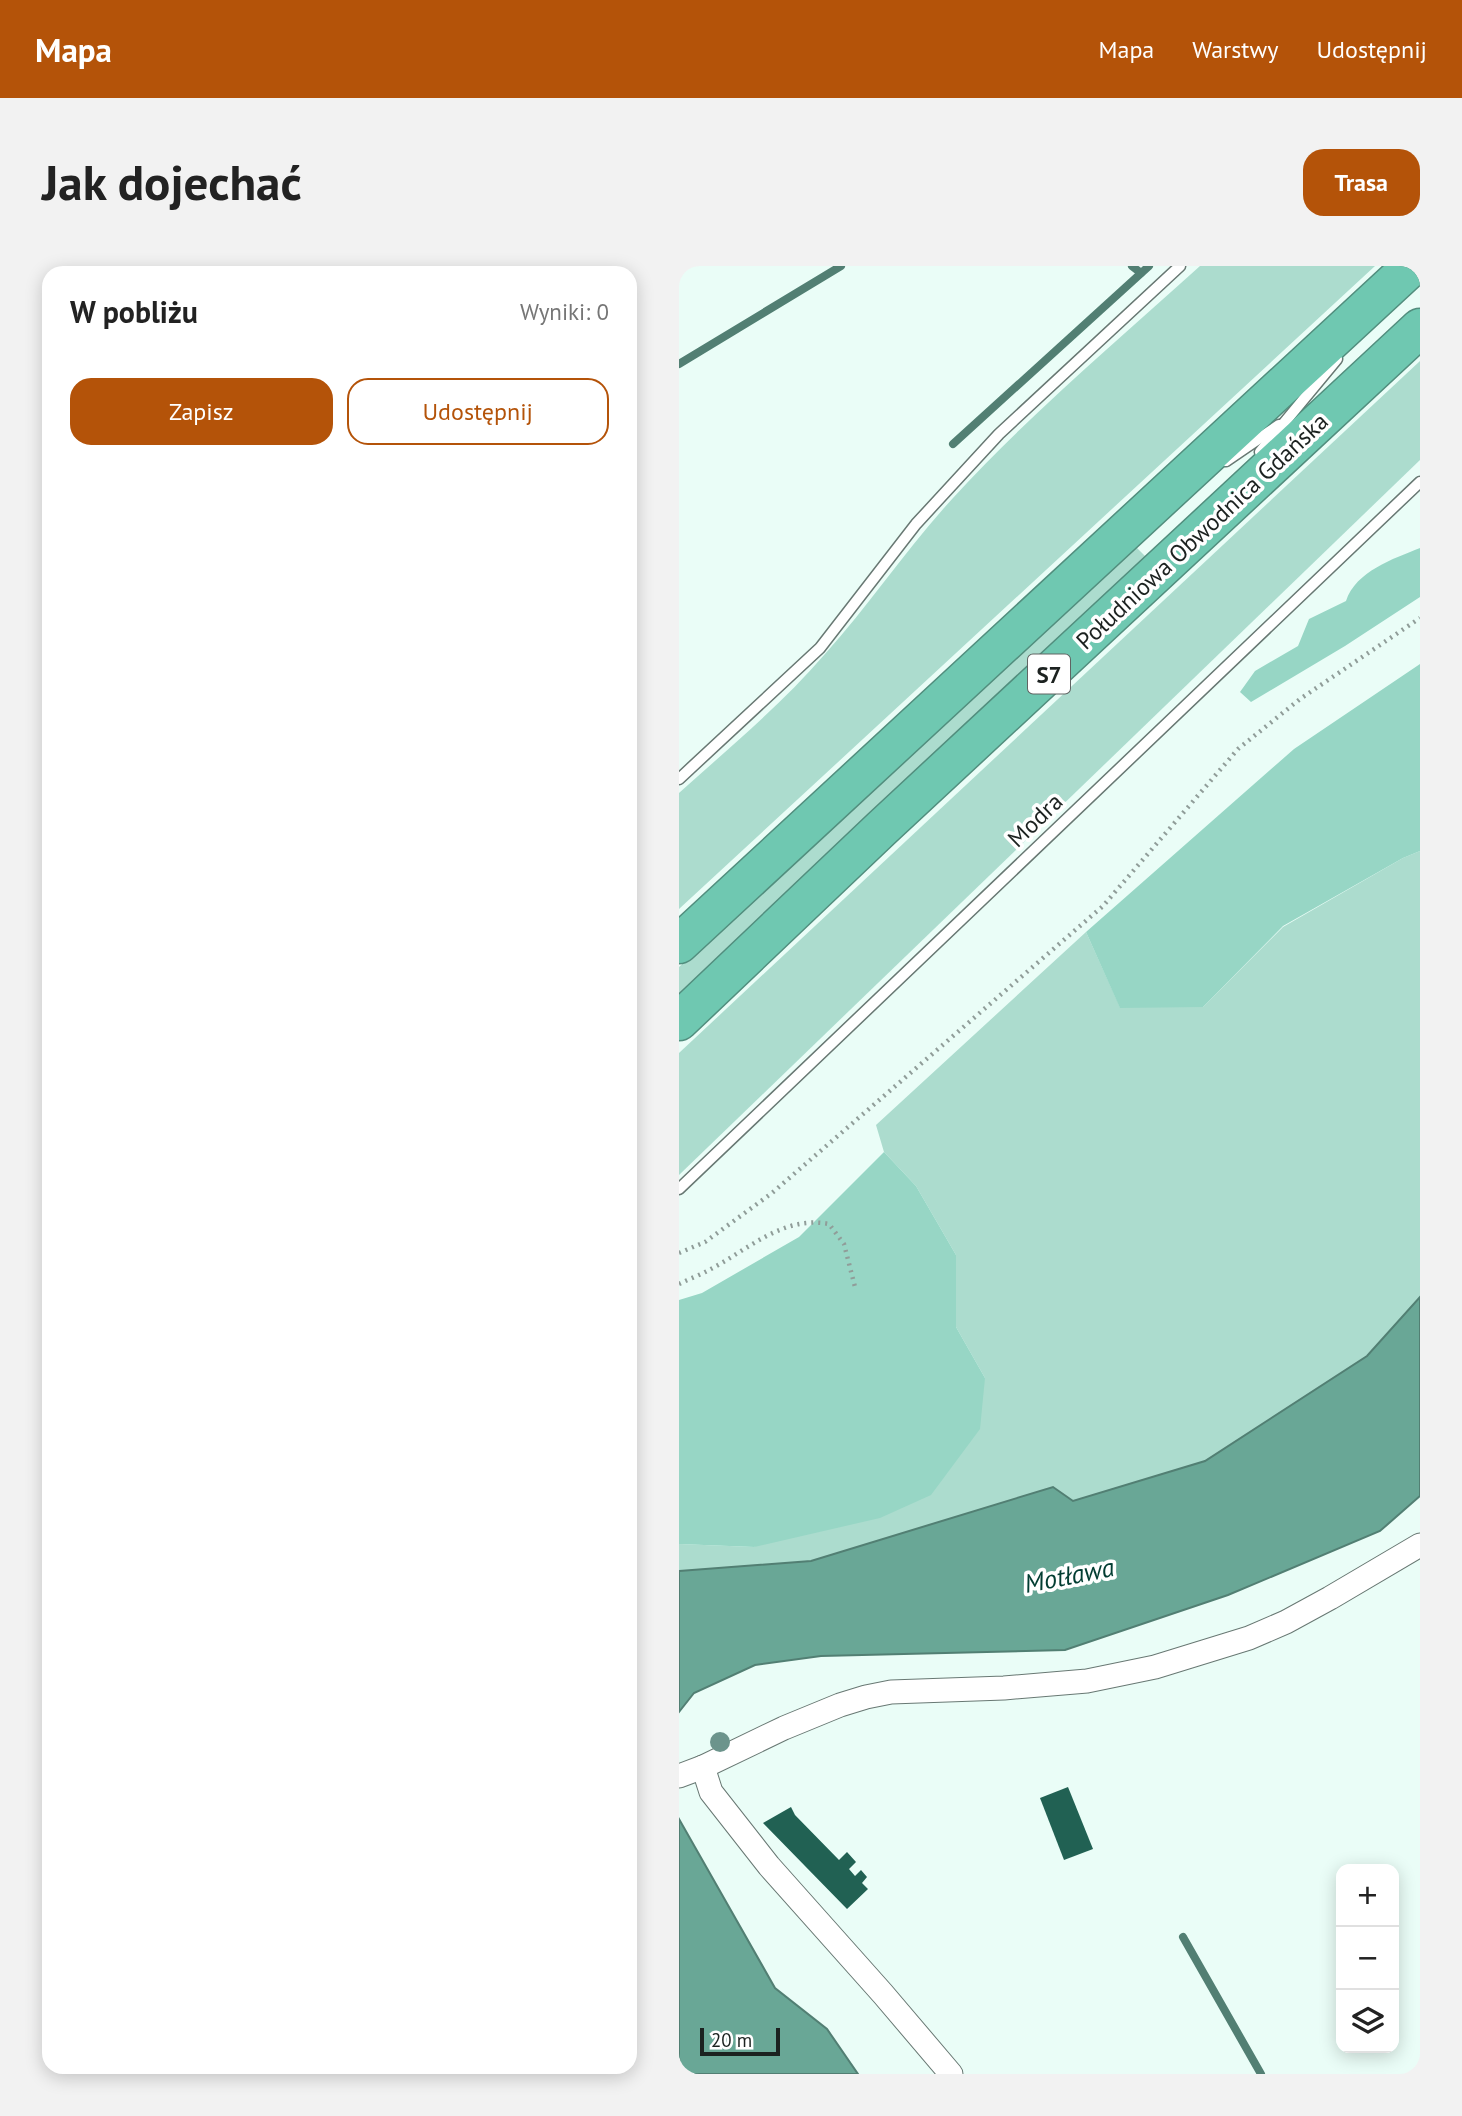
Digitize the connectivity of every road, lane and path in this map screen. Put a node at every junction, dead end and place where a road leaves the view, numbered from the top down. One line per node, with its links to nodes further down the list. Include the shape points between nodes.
1 (1180, 266): 18 (lane, via 999,434 916,524 820,648)
2 (1412, 266): 5 (lane); 15 (highway, S7)
3 (1420, 322): 7 (lane)
4 (1420, 328): 16 (highway, Południowa Obwodnica Gdańska / S7)
5 (1360, 331)
6 (1343, 352): 9 (lane)
7 (1366, 362)
8 (1323, 393): 9 (lane)
9 (1291, 417): 10 (lane); 11 (lane)
10 (1255, 458)
11 (1213, 471)
12 (1420, 482): 21 (lane, Modra)
13 (1191, 486): 15 (lane)
14 (1229, 489): 16 (lane)
15 (1124, 532): 19 (highway, S7)
16 (1159, 572): 20 (highway, Południowa Obwodnica Gdańska / S7)
17 (1420, 618): 22 (path, via 1300,699 1238,750 1103,905 772,1193 705,1242)
18 (679, 779)
19 (679, 944)
20 (679, 1021)
21 (679, 1189)
22 (679, 1253)
23 (679, 1284): 24 (path, via 786,1227 814,1221 829,1224 844,1244)
24 (855, 1287)
25 (1420, 1545): 26 (street, via 1286,1622 1249,1638 1155,1667 1087,1681 866,1697 784,1728)
26 (703, 1767): 27 (street); 28 (street, via 711,1791 769,1866)
27 (679, 1776)
28 (951, 2074)

